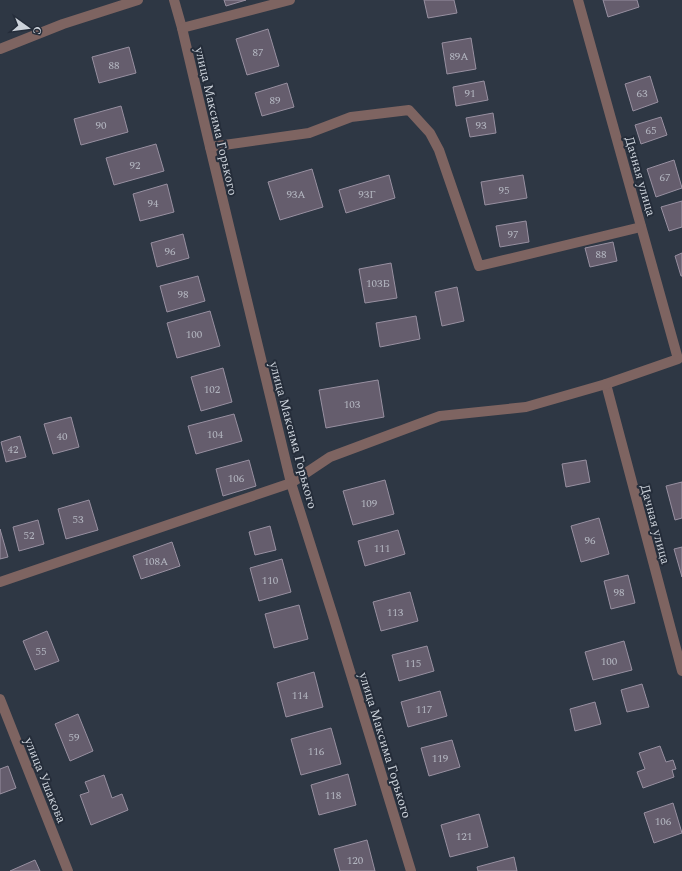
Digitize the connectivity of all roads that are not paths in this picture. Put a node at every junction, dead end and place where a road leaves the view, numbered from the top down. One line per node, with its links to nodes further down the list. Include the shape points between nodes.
1 (138, 0): 6 (street, via 62,24)
2 (174, 0): 5 (street, улица Максима Горького)
3 (290, 0): 5 (street)
4 (578, 0): 8 (street, Дачная улица)
5 (182, 28): 7 (street, улица Максима Горького)
6 (0, 49)
7 (210, 146): 8 (street, via 309,133 351,117 409,110 430,133 440,150 479,266); 10 (street, улица Максима Горького)
8 (641, 227): 9 (street, Дачная улица, via 678,359)
9 (606, 384): 10 (street, via 526,407 440,416 330,457); 12 (street, Дачная улица)
10 (291, 482): 11 (street); 15 (street, улица Максима Горького)
11 (0, 582)
12 (682, 671)
13 (0, 699): 14 (street, улица Ушакова)
14 (68, 871)
15 (411, 871)

